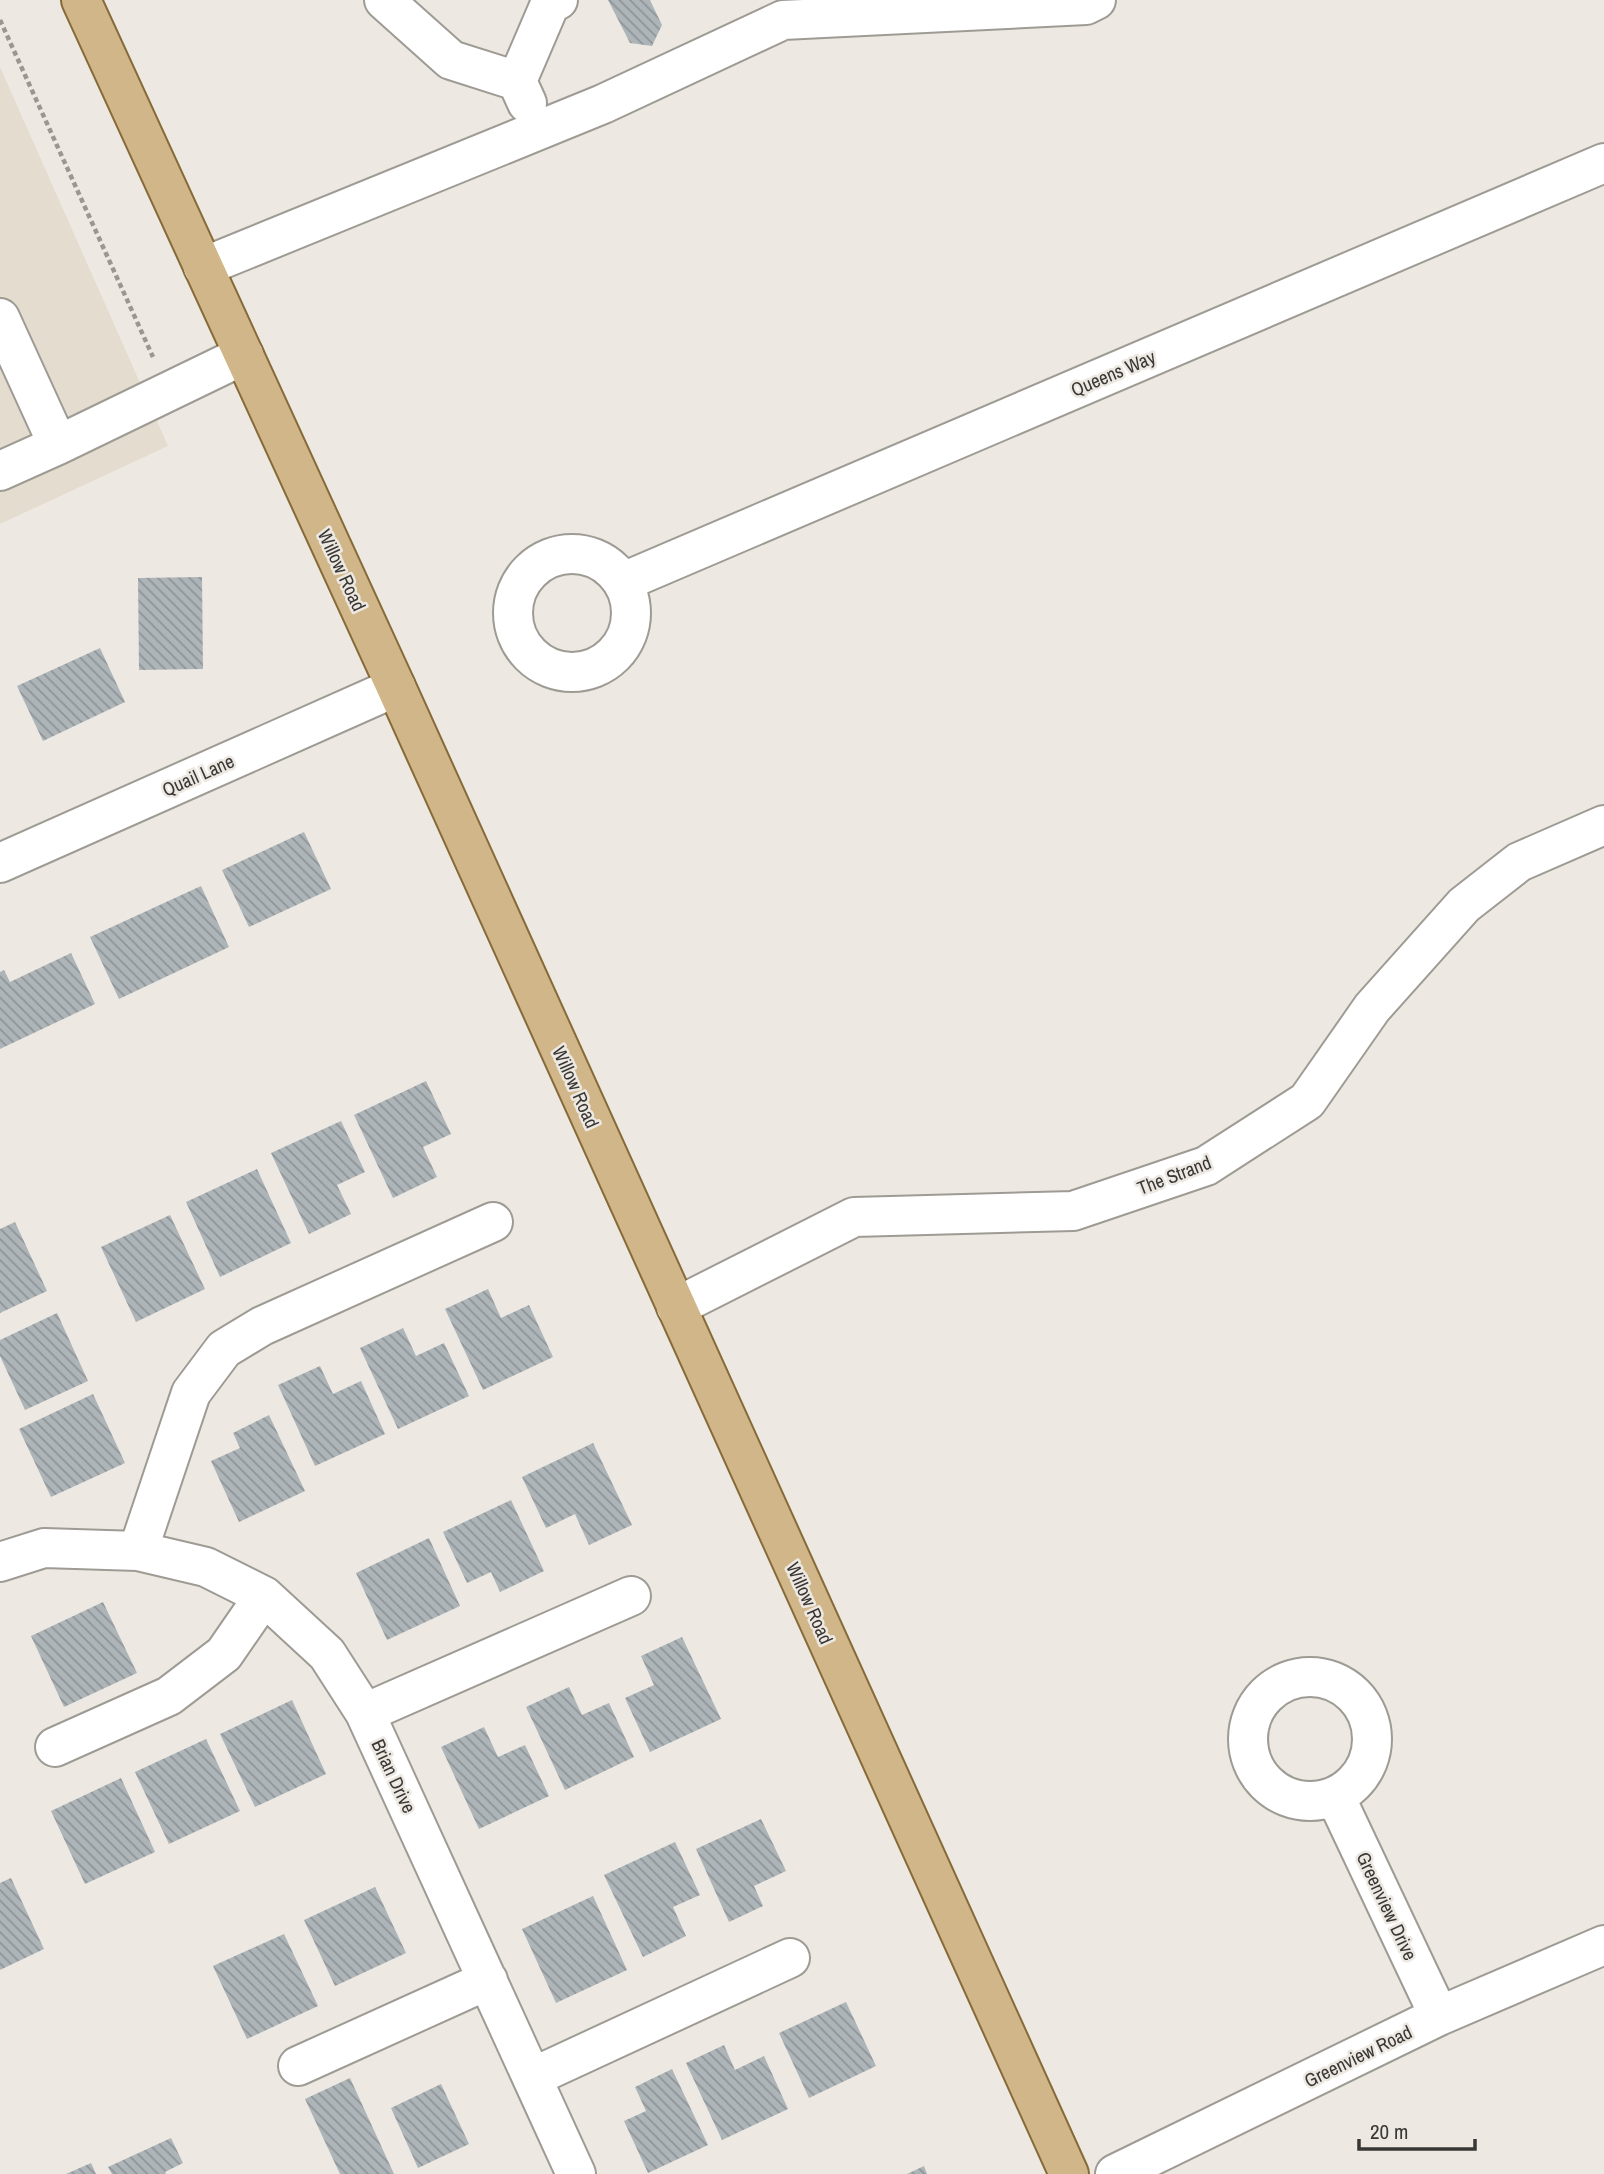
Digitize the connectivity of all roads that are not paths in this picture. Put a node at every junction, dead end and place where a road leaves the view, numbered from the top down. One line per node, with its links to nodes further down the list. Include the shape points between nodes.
1 (81, 0): 10 (main road, Willow Road)
2 (384, 0): 7 (street, via 451,60)
3 (1096, 0): 5 (street, via 1086,5)
4 (551, 1): 7 (street)
5 (1013, 4): 6 (street)
6 (778, 10): 8 (street, via 603,104)
7 (517, 81): 8 (street)
8 (540, 130): 10 (street)
9 (1604, 163): 15 (street, Queens Way)
10 (203, 267): 12 (main road, Willow Road)
11 (0, 317): 13 (street)
12 (244, 355): 13 (street); 16 (main road, Willow Road)
13 (58, 445): 14 (street)
14 (0, 471)
15 (622, 582)
16 (396, 687): 18 (street, Quail Lane); 20 (main road, Willow Road)
17 (1604, 825): 20 (street, The Strand, via 1518,862 1464,905 1371,1008 1307,1101 1206,1167 1073,1211 854,1217)
18 (0, 863)
19 (492, 1222): 21 (street, via 262,1326 224,1349 191,1393)
20 (676, 1307): 35 (main road, Willow Road)
21 (138, 1551): 22 (street, Brian Drive, via 44,1548); 24 (street, Brian Drive, via 206,1567)
22 (0, 1562)
23 (631, 1596): 25 (street)
24 (264, 1597): 25 (street, Brian Drive, via 327,1654); 26 (street, via 224,1654 169,1696)
25 (365, 1713): 30 (street, Brian Drive)
26 (55, 1746)
27 (1335, 1796): 31 (street, Greenview Drive)
28 (1604, 1945): 31 (street, Greenview Road)
29 (790, 1958): 33 (street)
30 (488, 1980): 32 (street); 33 (street, Brian Drive)
31 (1439, 2016): 36 (street, Greenview Road)
32 (298, 2067)
33 (533, 2077): 34 (street, Brian Drive)
34 (576, 2174)
35 (1069, 2174)
36 (1115, 2174)

